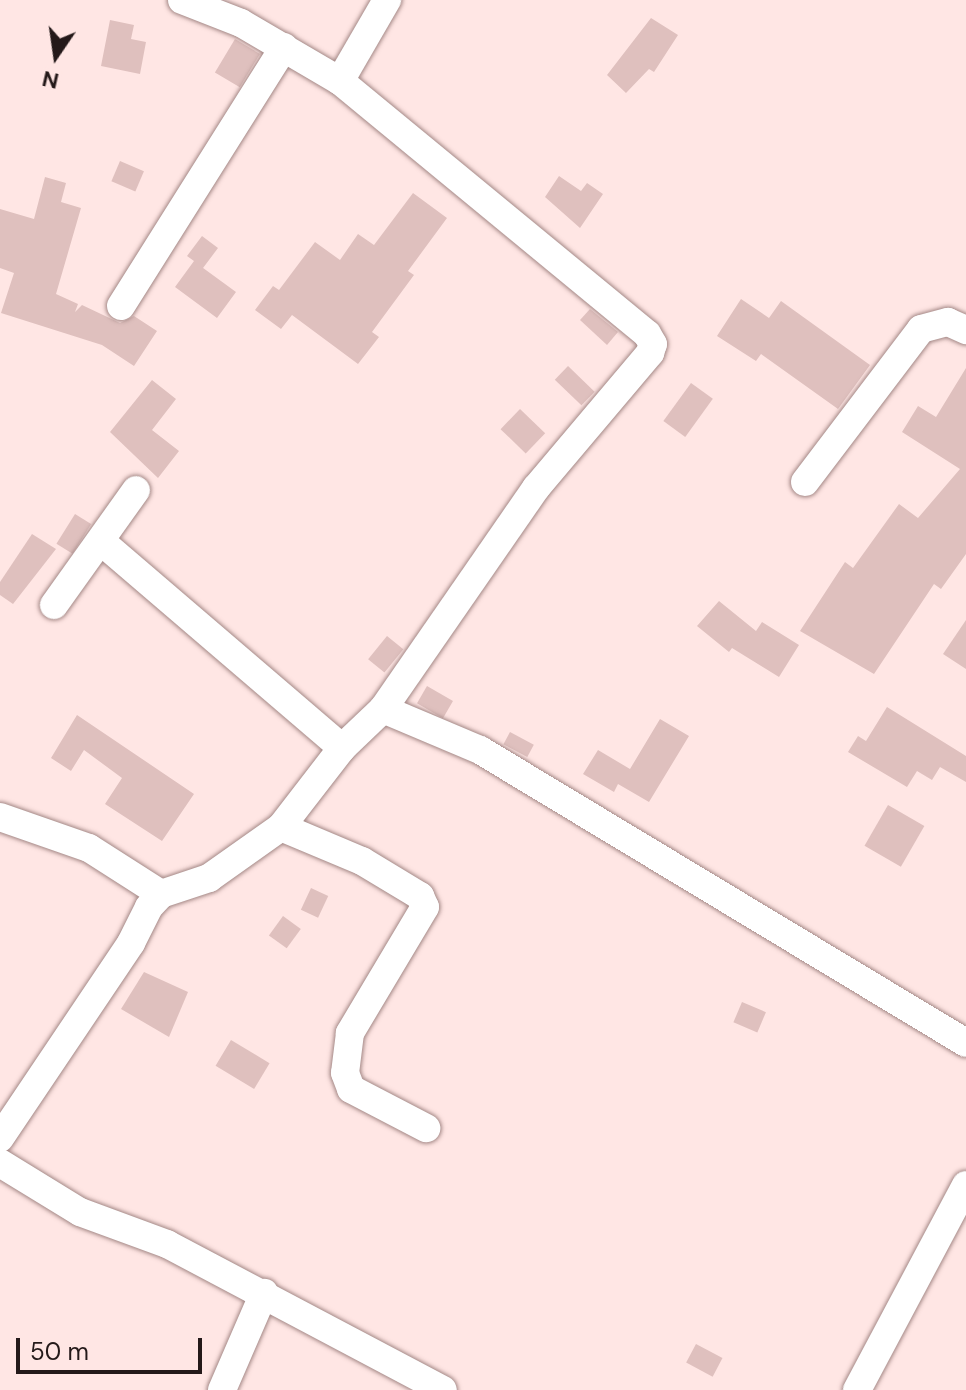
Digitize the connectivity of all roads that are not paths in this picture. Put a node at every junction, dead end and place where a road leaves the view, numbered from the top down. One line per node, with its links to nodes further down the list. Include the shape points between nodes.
1 (182, 0): 3 (street)
2 (387, 0): 4 (street)
3 (284, 47): 4 (street); 5 (street)
4 (340, 81): 11 (street, via 653,344 636,373 536,488)
5 (121, 306)
6 (966, 330): 7 (street, via 948,322 921,329)
7 (805, 482)
8 (136, 490): 9 (street)
9 (103, 543): 10 (street); 12 (street)
10 (54, 605)
11 (383, 709): 12 (street); 16 (street, via 480,750)
12 (342, 748): 14 (street)
13 (0, 817): 15 (street, via 89,848)
14 (281, 827): 15 (street, via 209,878); 17 (street, via 362,861 420,896 425,907 350,1033 345,1073 351,1089)
15 (161, 894): 18 (street)
16 (966, 1043)
17 (426, 1128)
18 (0, 1138)
19 (0, 1163): 21 (street, via 80,1212 167,1244)
20 (966, 1185): 24 (street)
21 (264, 1293): 22 (street); 23 (street)
22 (222, 1390)
23 (443, 1390)
24 (857, 1390)

